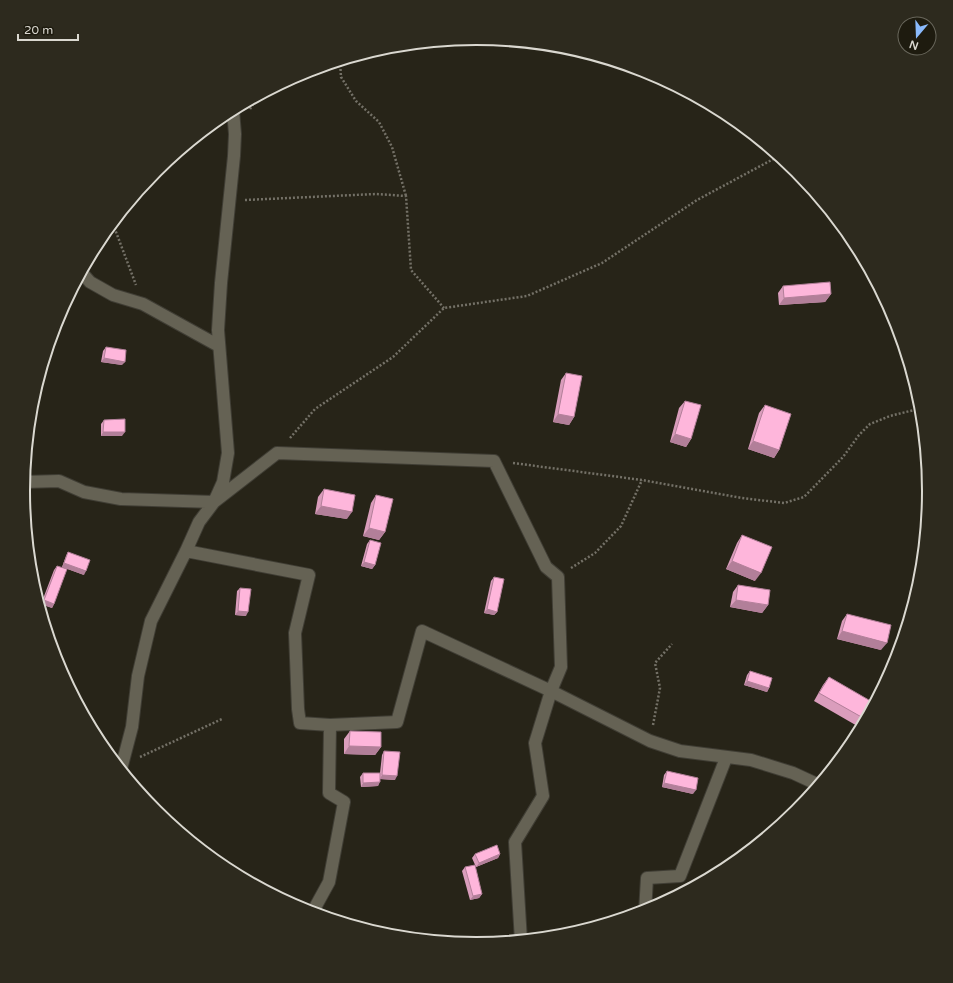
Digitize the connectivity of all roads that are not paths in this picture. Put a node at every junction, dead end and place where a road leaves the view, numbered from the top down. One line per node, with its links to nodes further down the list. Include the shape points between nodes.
1 (234, 117): 3 (street, via 235,134 218,330)
2 (85, 277): 3 (street, via 113,295 144,304)
3 (220, 346): 5 (street, via 228,453 223,482)
4 (30, 482): 5 (street, via 59,481 84,492 121,499)
5 (214, 502): 6 (street, via 199,522); 7 (street, via 277,453 494,461 546,567 558,577 561,667)
6 (186, 551): 8 (street, via 309,574 295,633 298,709 300,723); 10 (street, via 151,621 138,676 132,727)
7 (551, 691): 8 (street, via 422,631 397,722); 9 (street, via 650,741 680,751); 14 (street, via 535,743 543,796 515,842)
8 (330, 725): 13 (street, via 329,793 344,802 329,882)
9 (726, 758): 11 (street, via 751,760); 12 (street, via 680,876 647,878)
10 (122, 763)
11 (815, 783)
12 (645, 905)
13 (315, 907)
14 (521, 935)

